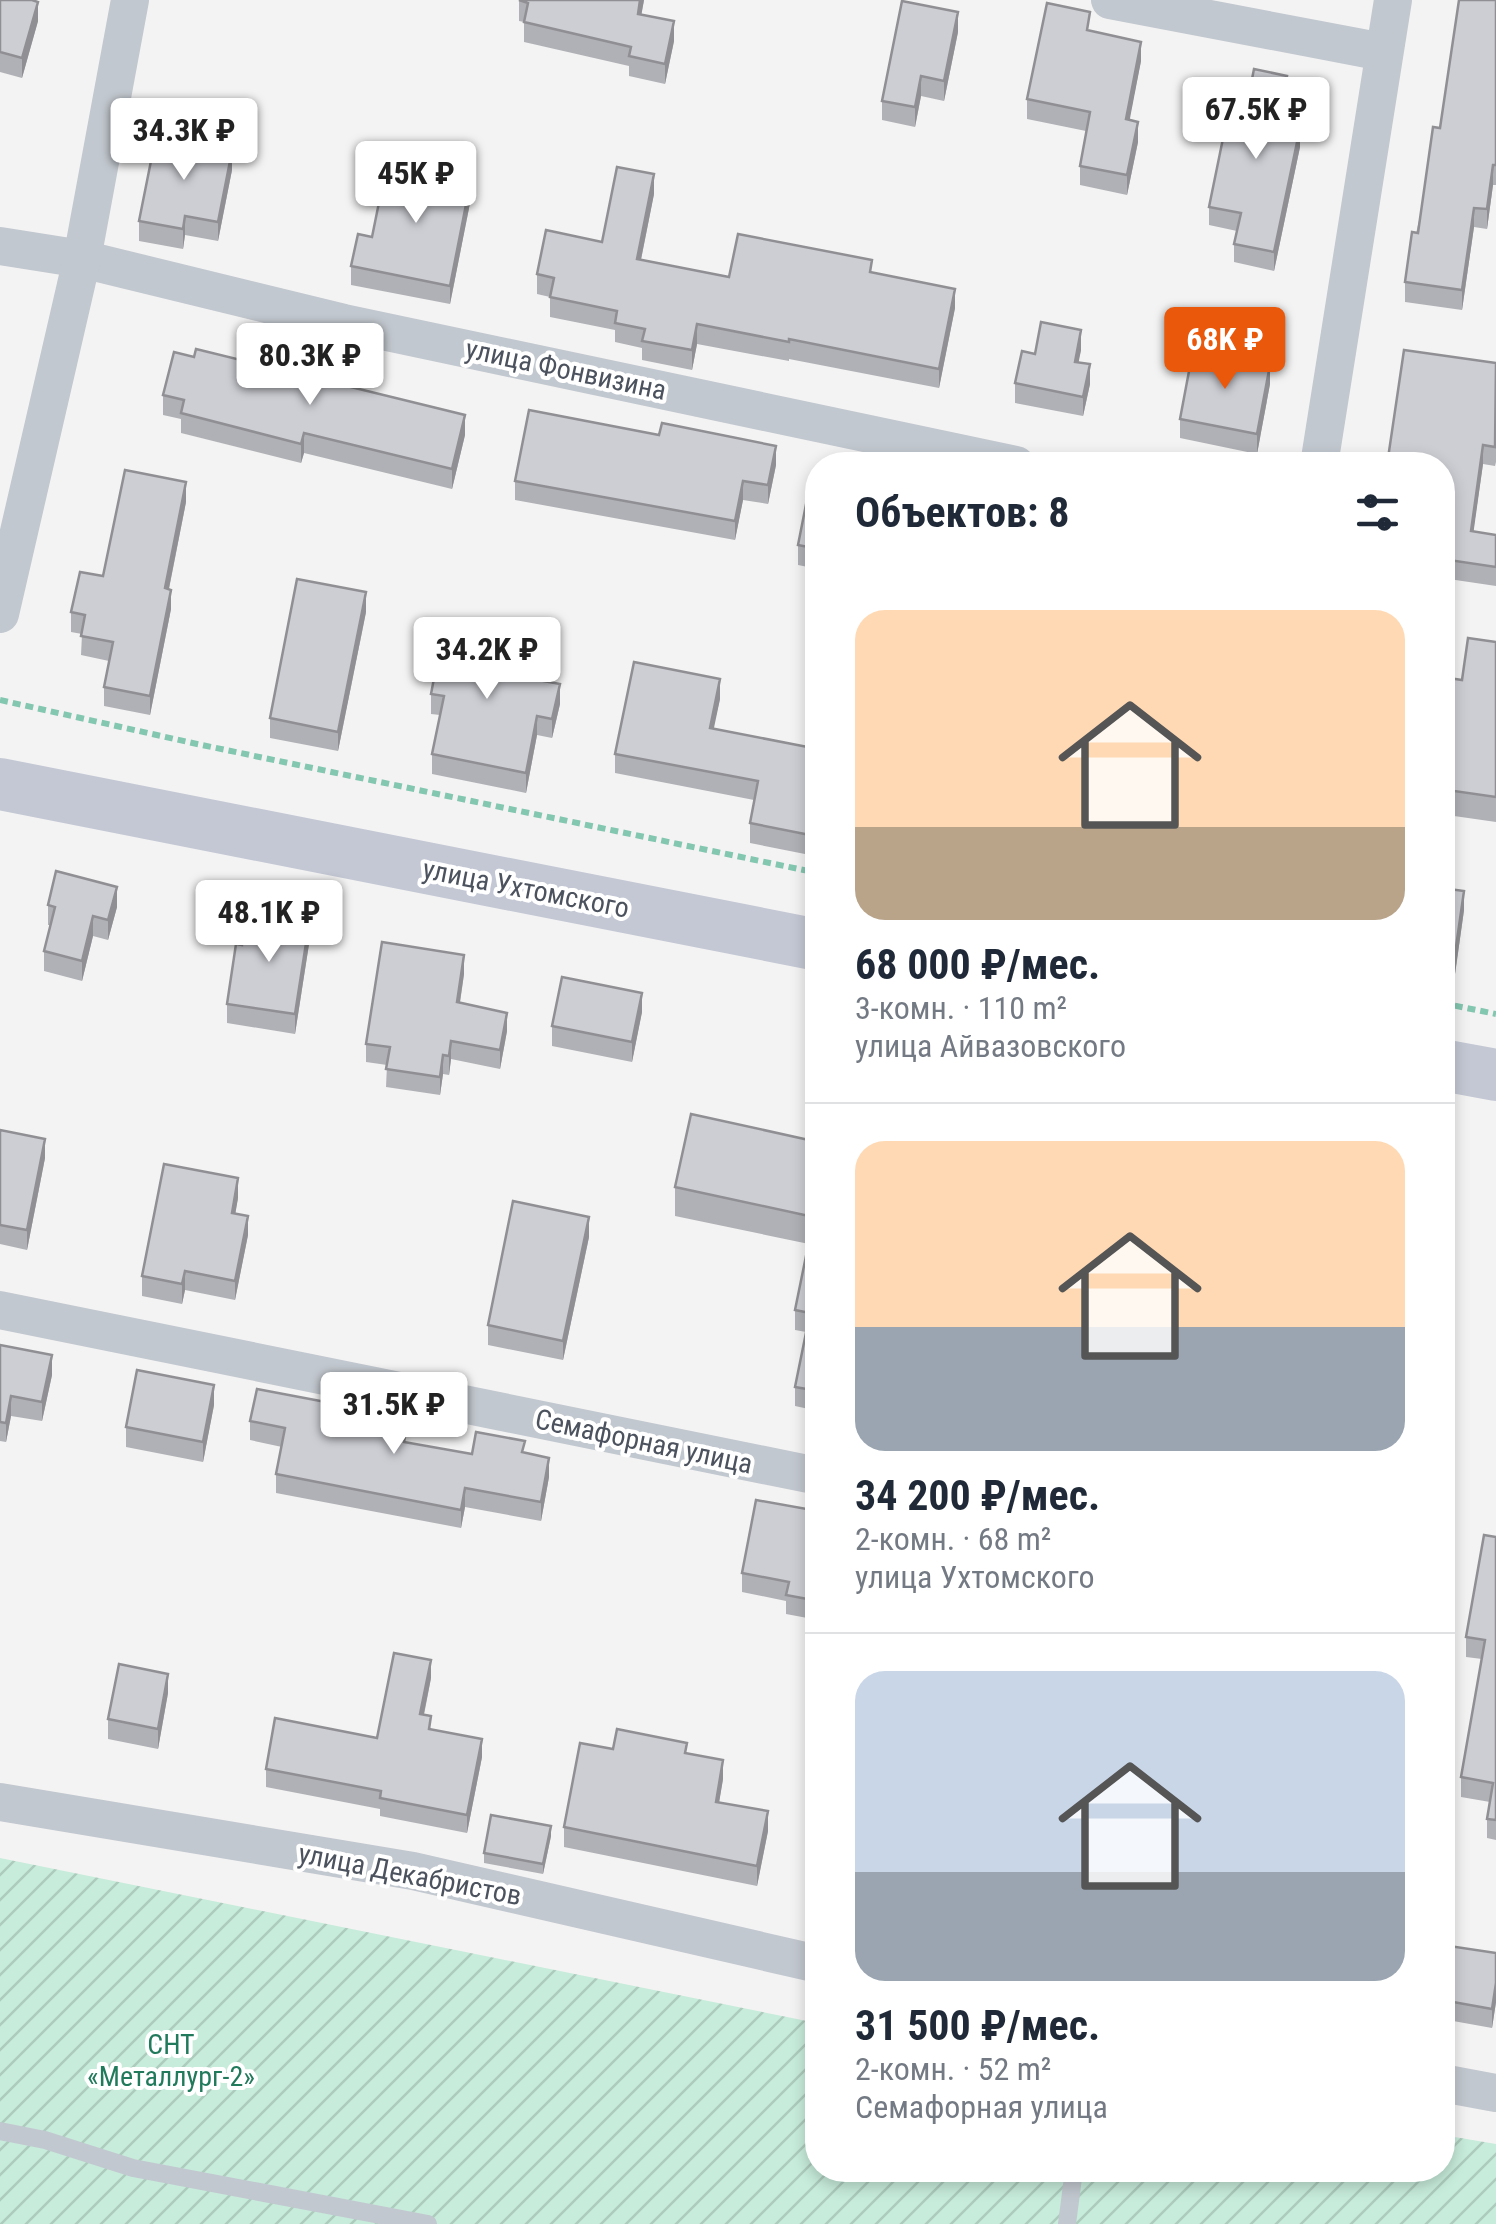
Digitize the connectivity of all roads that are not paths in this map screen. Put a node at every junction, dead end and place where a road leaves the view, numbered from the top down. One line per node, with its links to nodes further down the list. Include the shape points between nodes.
1 (130, 0): 6 (street)
2 (1110, 0): 4 (street)
3 (1393, 0): 4 (street)
4 (1383, 52): 8 (street)
5 (0, 246): 6 (street, улица Фонвизина)
6 (82, 260): 7 (street, улица Фонвизина, via 344,323); 9 (street)
7 (954, 452)
8 (1321, 452)
9 (0, 614)
10 (0, 784): 11 (street, улица Ухтомского)
11 (805, 943)
12 (1455, 1068): 13 (street)
13 (1496, 1076)
14 (0, 1310): 15 (street, Семафорная улица)
15 (805, 1473)
16 (0, 1802): 17 (street, улица Декабристов, via 413,1871)
17 (805, 1961)
18 (1455, 2085): 19 (street)
19 (1496, 2093)
20 (0, 2131): 22 (lane, via 133,2168)
21 (1073, 2182): 23 (lane)
22 (428, 2224)
23 (1068, 2224)

